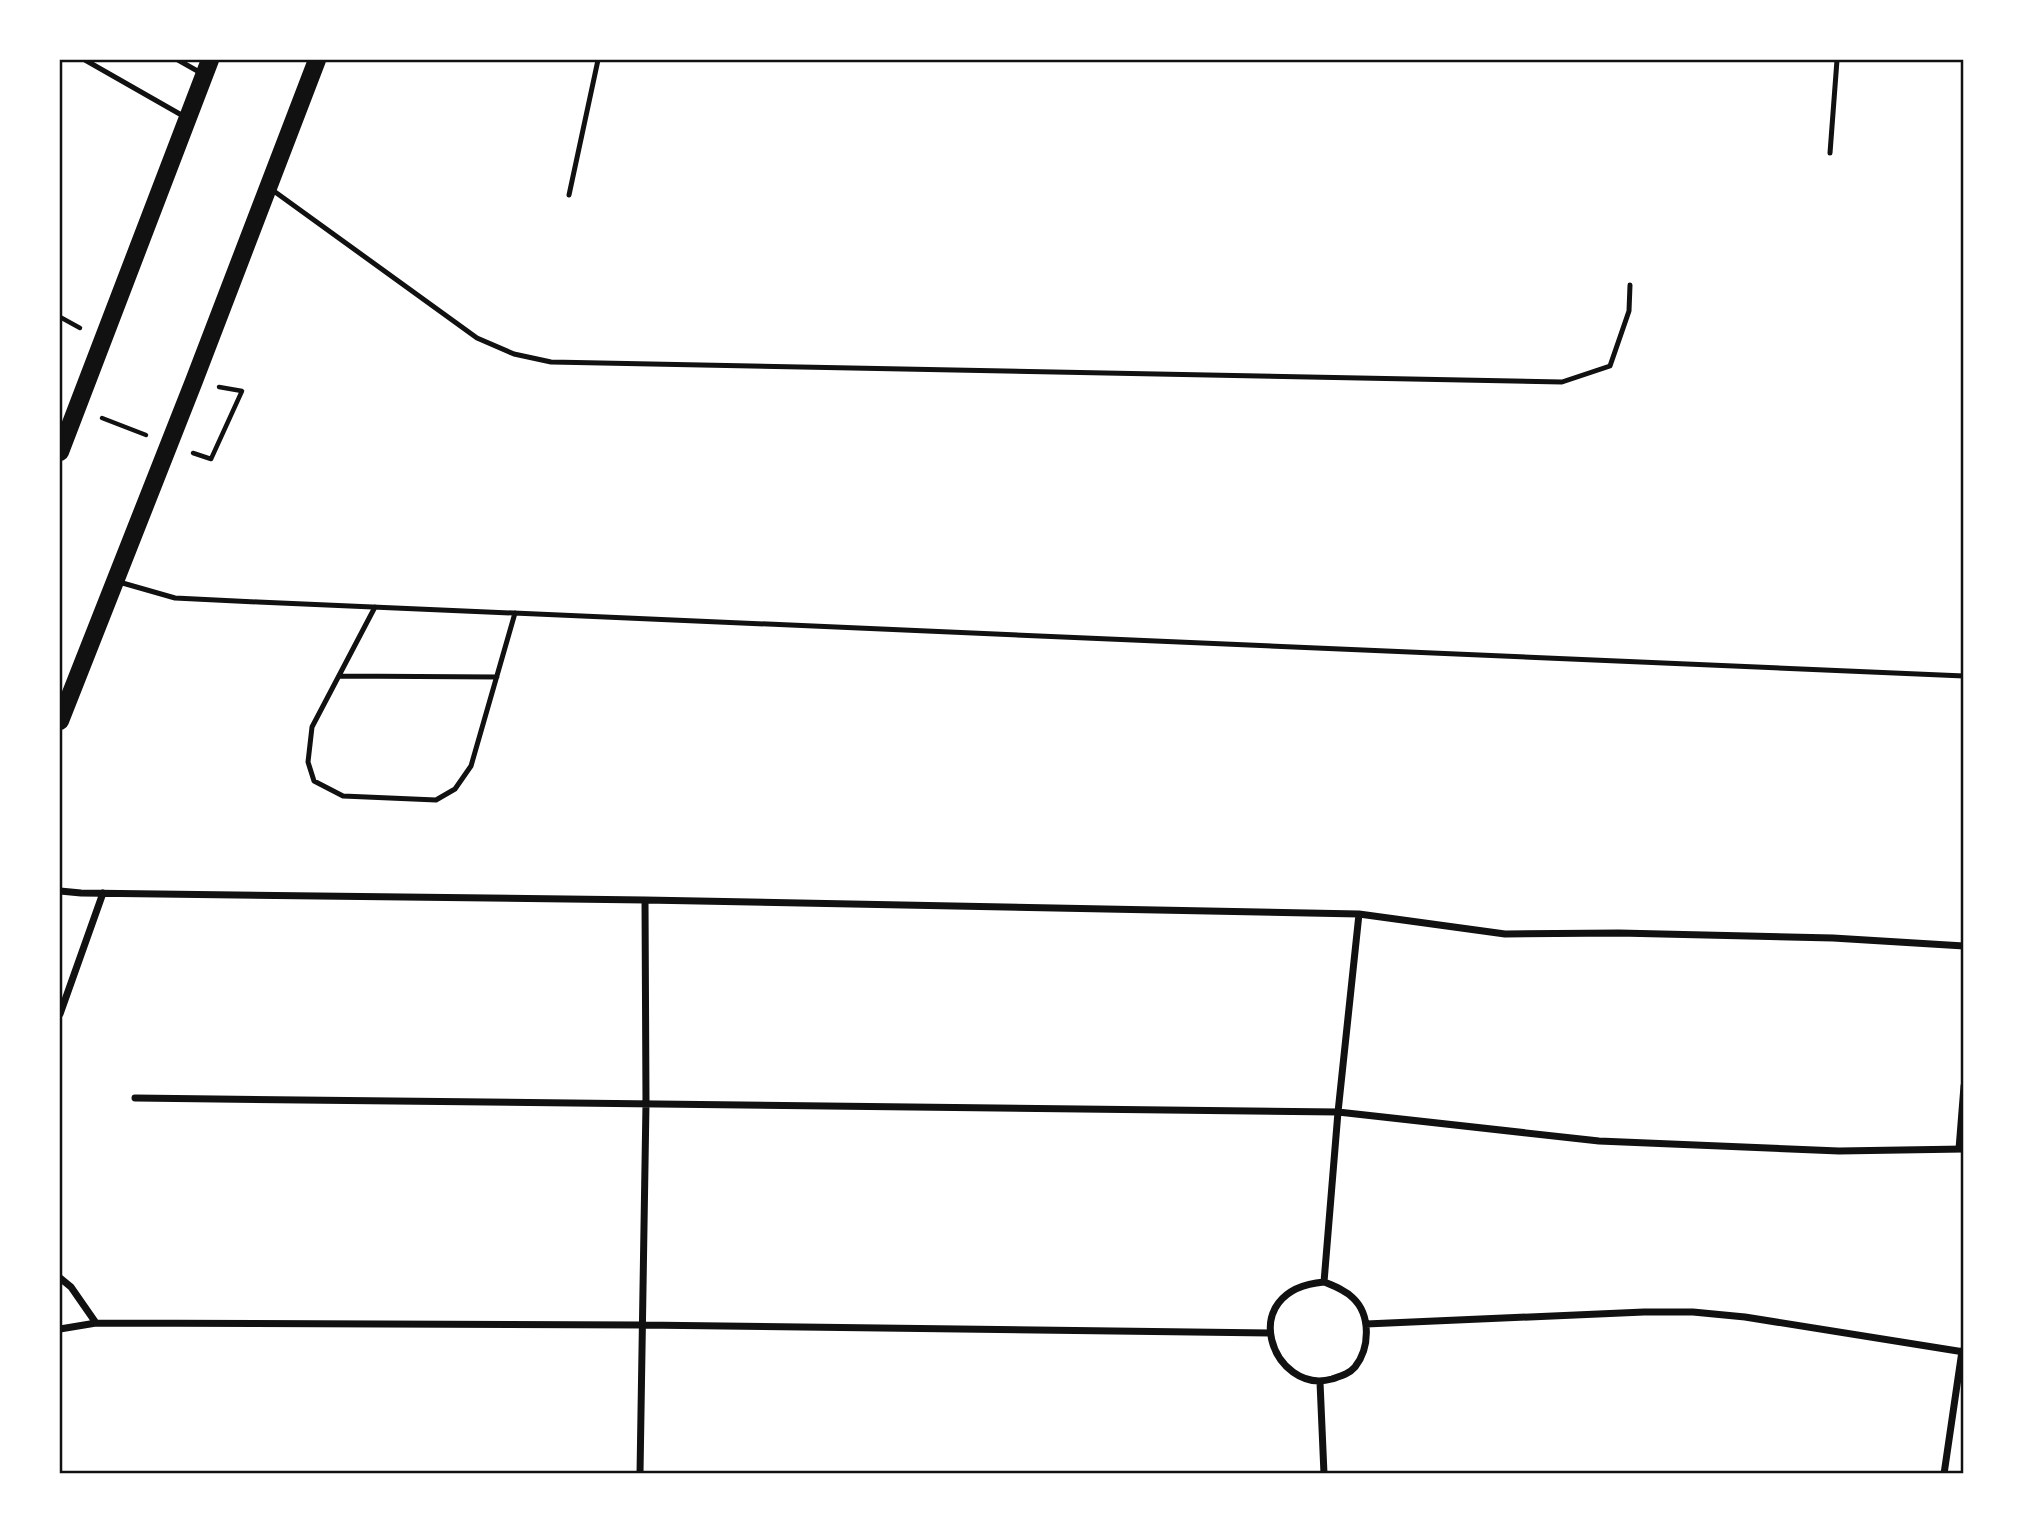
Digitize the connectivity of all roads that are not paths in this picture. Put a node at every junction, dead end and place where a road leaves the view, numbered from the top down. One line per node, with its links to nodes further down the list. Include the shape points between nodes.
1 (85, 60): 7 (lane)
2 (178, 60): 6 (lane)
3 (317, 60): 9 (main road)
4 (598, 60): 10 (lane)
5 (1837, 60): 8 (lane)
6 (207, 67): 7 (main road)
7 (187, 119): 12 (main road)
8 (1830, 153)
9 (268, 188): 11 (lane, via 477,338 514,354 551,362 1562,382 1610,366 1629,311); 13 (main road)
10 (569, 195)
11 (1630, 285)
12 (60, 452)
13 (115, 581): 14 (lane, via 176,598); 19 (main road)
14 (374, 607): 15 (lane); 16 (lane)
15 (515, 613): 17 (lane); 18 (lane)
16 (339, 676): 18 (lane); 18 (lane, via 312,727 309,762 314,781 343,796 436,800 455,789 471,766)
17 (1964, 676)
18 (497, 677)
19 (60, 721)
20 (60, 891): 21 (street)
21 (103, 893): 22 (street); 25 (street)
22 (645, 900): 23 (street); 28 (street)
23 (1359, 914): 24 (street, via 1506,934 1793,937); 29 (street)
24 (1964, 946)
25 (60, 1014)
26 (1964, 1086): 30 (street)
27 (135, 1098): 28 (street)
28 (646, 1103): 29 (street); 35 (street)
29 (1338, 1112): 30 (street, via 1599,1141 1839,1151); 32 (street)
30 (1961, 1149)
31 (60, 1278): 33 (street)
32 (1324, 1282): 34 (street, via 1355,1299); 37 (street, via 1305,1284 1281,1298 1273,1311)
33 (96, 1323): 35 (street); 36 (street)
34 (1366, 1324): 38 (street, via 1693,1312); 39 (street, via 1362,1359 1350,1373)
35 (642, 1325): 37 (street); 40 (street)
36 (60, 1329)
37 (1270, 1333): 39 (street, via 1273,1349 1284,1364 1295,1374)
38 (1963, 1351): 42 (street)
39 (1320, 1382): 41 (street)
40 (640, 1474)
41 (1324, 1474)
42 (1944, 1474)

